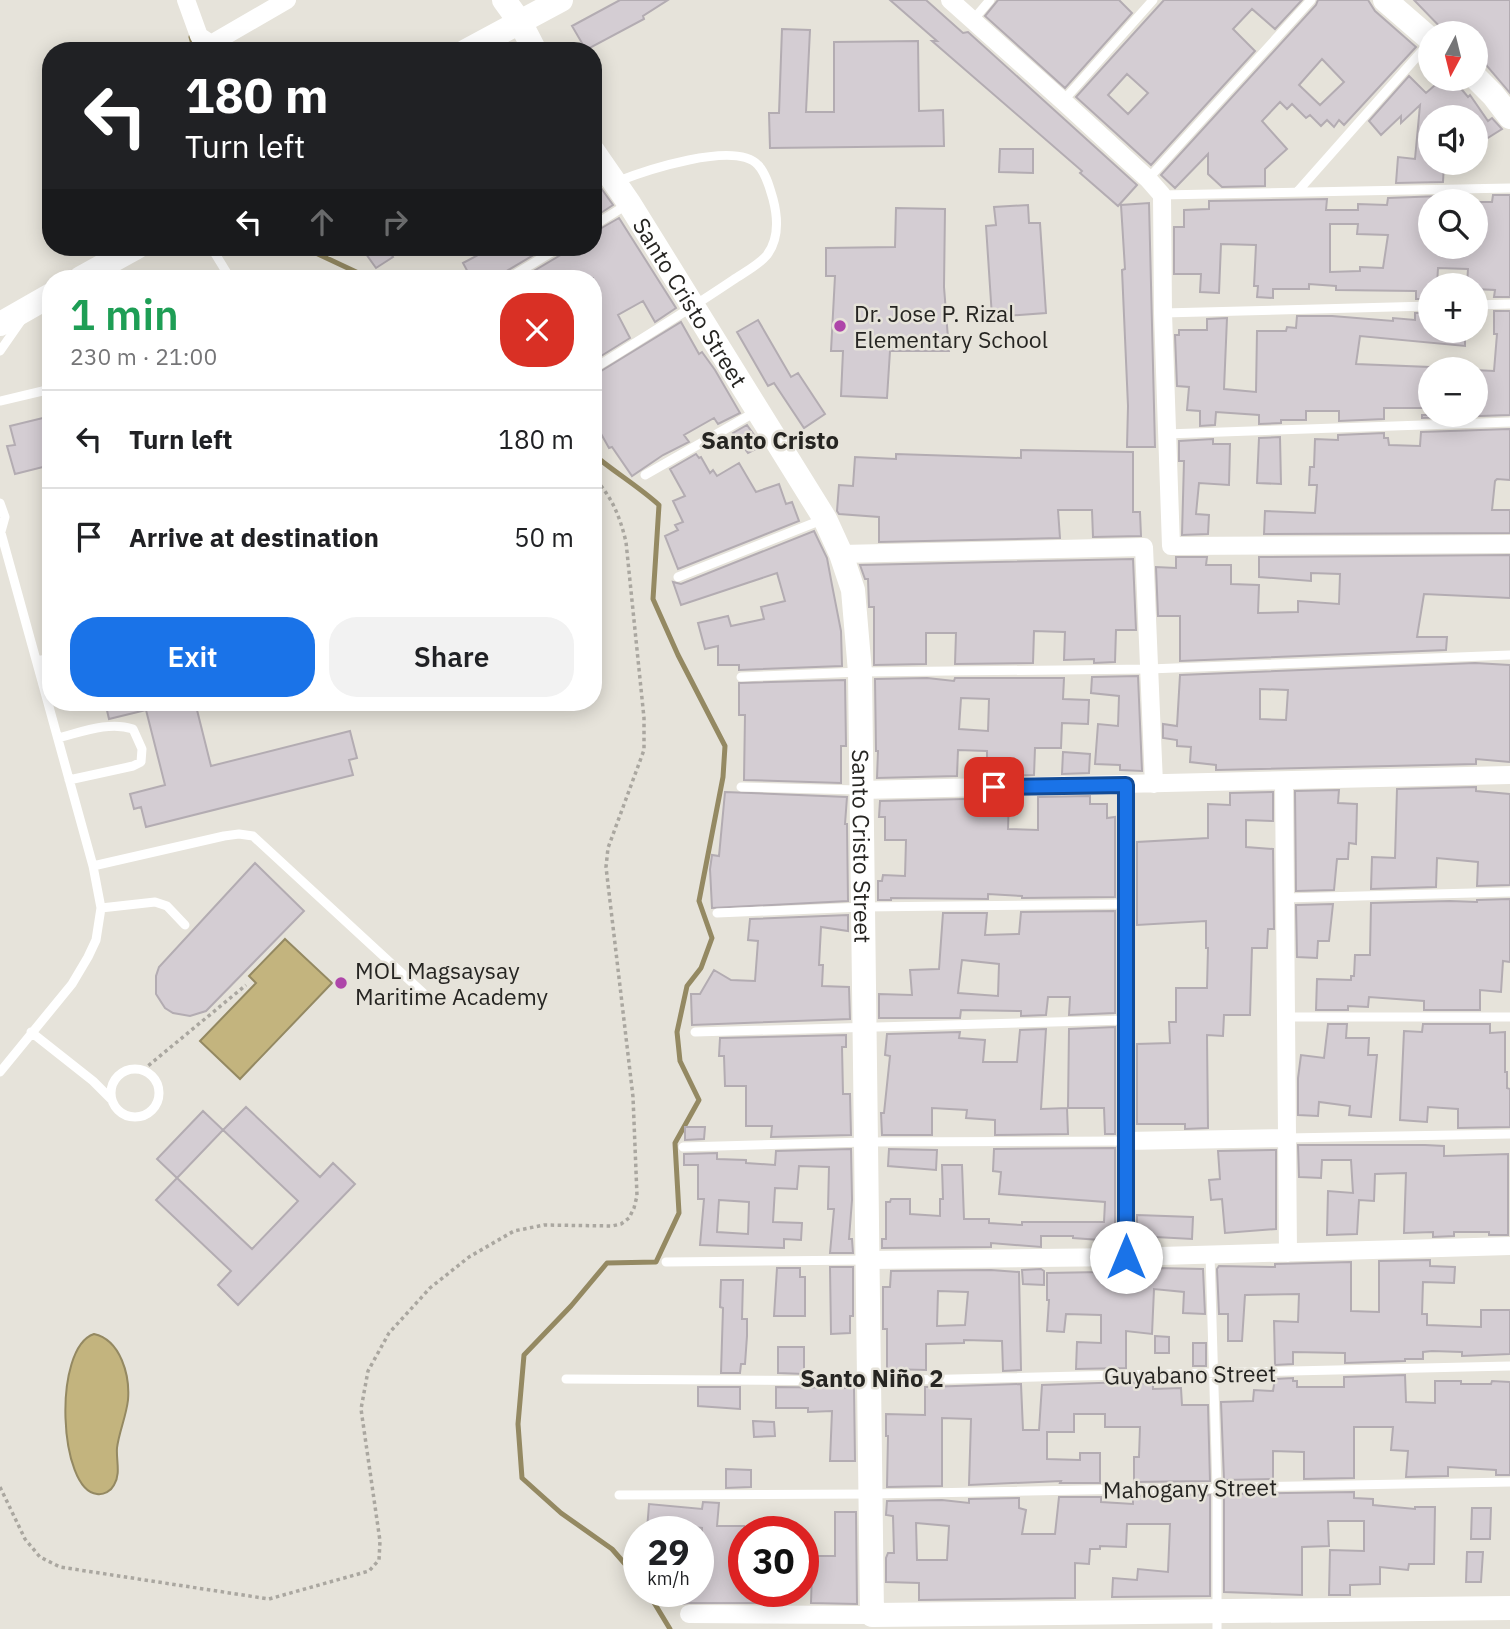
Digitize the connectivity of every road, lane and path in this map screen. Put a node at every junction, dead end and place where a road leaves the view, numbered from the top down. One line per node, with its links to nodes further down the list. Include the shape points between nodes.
1 (186, 0): 13 (street, via 199,36)
2 (287, 0): 14 (street)
3 (504, 0): 11 (street)
4 (561, 0): 11 (street)
5 (950, 0): 10 (street)
6 (990, 0): 10 (lane)
7 (1153, 0): 19 (lane)
8 (1311, 0): 22 (lane)
9 (1385, 0): 12 (street)
10 (972, 20): 19 (street)
11 (520, 22): 15 (street); 16 (street)
12 (1418, 30)
13 (208, 42)
14 (214, 42)
15 (483, 42)
16 (530, 42)
17 (1418, 55): 25 (lane)
18 (1488, 90): 20 (street)
19 (1063, 101): 22 (street)
20 (1510, 117)
21 (602, 165): 23 (street, Santo Cristo Street)
22 (1148, 179): 26 (street)
23 (614, 183): 27 (street, Santo Cristo Street); 37 (lane, via 714,154 744,157 758,165 777,212 774,243 765,257)
24 (1510, 188): 25 (lane)
25 (1298, 191): 26 (lane)
26 (1162, 195): 38 (street)
27 (629, 203): 28 (lane); 37 (street, Santo Cristo Street)
28 (602, 220)
29 (121, 256): 31 (street)
30 (545, 256): 32 (lane)
31 (95, 270)
32 (522, 270)
33 (41, 301): 39 (street); 40 (lane)
34 (1510, 304): 35 (lane)
35 (1488, 305)
36 (1418, 306): 38 (lane)
37 (693, 307): 41 (lane); 44 (street, Santo Cristo Street)
38 (1163, 313): 46 (street)
39 (0, 324)
40 (0, 351)
41 (602, 363)
42 (42, 391): 43 (lane)
43 (0, 401)
44 (759, 410): 47 (lane); 50 (street, Santo Cristo Street)
45 (1510, 422): 46 (lane)
46 (1166, 434): 52 (street, via 1171,546)
47 (645, 475)
48 (602, 486): 108 (path, via 620,515 626,542 644,719 644,750 608,848 606,867 633,1097 637,1196 629,1218 612,1226 544,1225 514,1231 469,1257 430,1288 389,1333 368,1371 361,1409 380,1541 379,1560 369,1571 269,1599 60,1567 40,1557 26,1539)
49 (0, 503): 51 (lane, via 5,517)
50 (825, 519): 53 (street, Santo Cristo Street); 54 (lane)
51 (1, 534): 57 (lane)
52 (1510, 544)
53 (841, 554): 58 (street, via 1144,547); 59 (street, Santo Cristo Street, via 853,590)
54 (678, 578)
55 (1510, 655): 58 (lane)
56 (42, 660): 57 (lane)
57 (37, 661): 61 (lane)
58 (1149, 668): 59 (lane); 67 (street)
59 (860, 672): 60 (lane); 70 (street, Santo Cristo Street)
60 (741, 677)
61 (42, 679)
62 (51, 711): 63 (lane)
63 (58, 738): 65 (lane); 65 (lane, via 123,726 133,729 142,749 141,762 133,766)
64 (1510, 775): 66 (street)
65 (69, 780): 71 (lane)
66 (1284, 781): 67 (street); 73 (street)
67 (1154, 784): 68 (street)
68 (1126, 785): 70 (street); 74 (street)
69 (741, 787): 70 (lane)
70 (861, 790): 75 (street, Santo Cristo Street)
71 (93, 866): 76 (lane); 80 (lane, via 224,836 253,836)
72 (1510, 892): 73 (lane)
73 (1285, 898): 81 (street)
74 (1126, 904): 75 (lane); 83 (street)
75 (863, 906): 77 (lane); 84 (street, Santo Cristo Street)
76 (101, 908): 78 (lane, via 155,902 167,905); 85 (lane, via 88,957 72,984)
77 (717, 913)
78 (185, 925)
79 (246, 985): 87 (path)
80 (432, 1001)
81 (1286, 1017): 82 (lane); 93 (street)
82 (1510, 1017)
83 (1126, 1020): 84 (lane); 94 (street)
84 (864, 1027): 86 (lane); 95 (street, Santo Cristo Street)
85 (31, 1032): 88 (lane); 90 (lane)
86 (695, 1032)
87 (143, 1070): 89 (lane, via 127,1070); 91 (lane, via 158,1087 152,1109 131,1116)
88 (0, 1072)
89 (115, 1079): 90 (lane); 91 (lane)
90 (93, 1081): 91 (lane)
91 (113, 1102)
92 (1510, 1134): 93 (lane)
93 (1286, 1138): 94 (street); 98 (street)
94 (1126, 1141): 95 (lane); 100 (street)
95 (866, 1142): 96 (lane); 101 (street, Santo Cristo Street)
96 (683, 1147)
97 (1510, 1246): 98 (street)
98 (1288, 1253): 99 (street)
99 (1210, 1255): 100 (street); 104 (lane)
100 (1126, 1257): 101 (street)
101 (867, 1260): 102 (lane); 106 (street, Santo Cristo Street)
102 (666, 1262)
103 (1510, 1366): 104 (lane, Guyabano Street)
104 (1214, 1374): 106 (lane, Guyabano Street); 109 (lane)
105 (566, 1379): 106 (lane, Guyabano Street)
106 (869, 1381): 110 (street, Santo Cristo Street)
107 (1510, 1482): 109 (lane, Mahogany Street)
108 (0, 1488)
109 (1217, 1488): 110 (lane, Mahogany Street); 115 (lane)
110 (871, 1494): 111 (lane, Mahogany Street); 114 (street, Santo Cristo Street)
111 (619, 1495)
112 (1510, 1608): 115 (street)
113 (690, 1614): 114 (street)
114 (872, 1615): 115 (street)
115 (1217, 1620)

